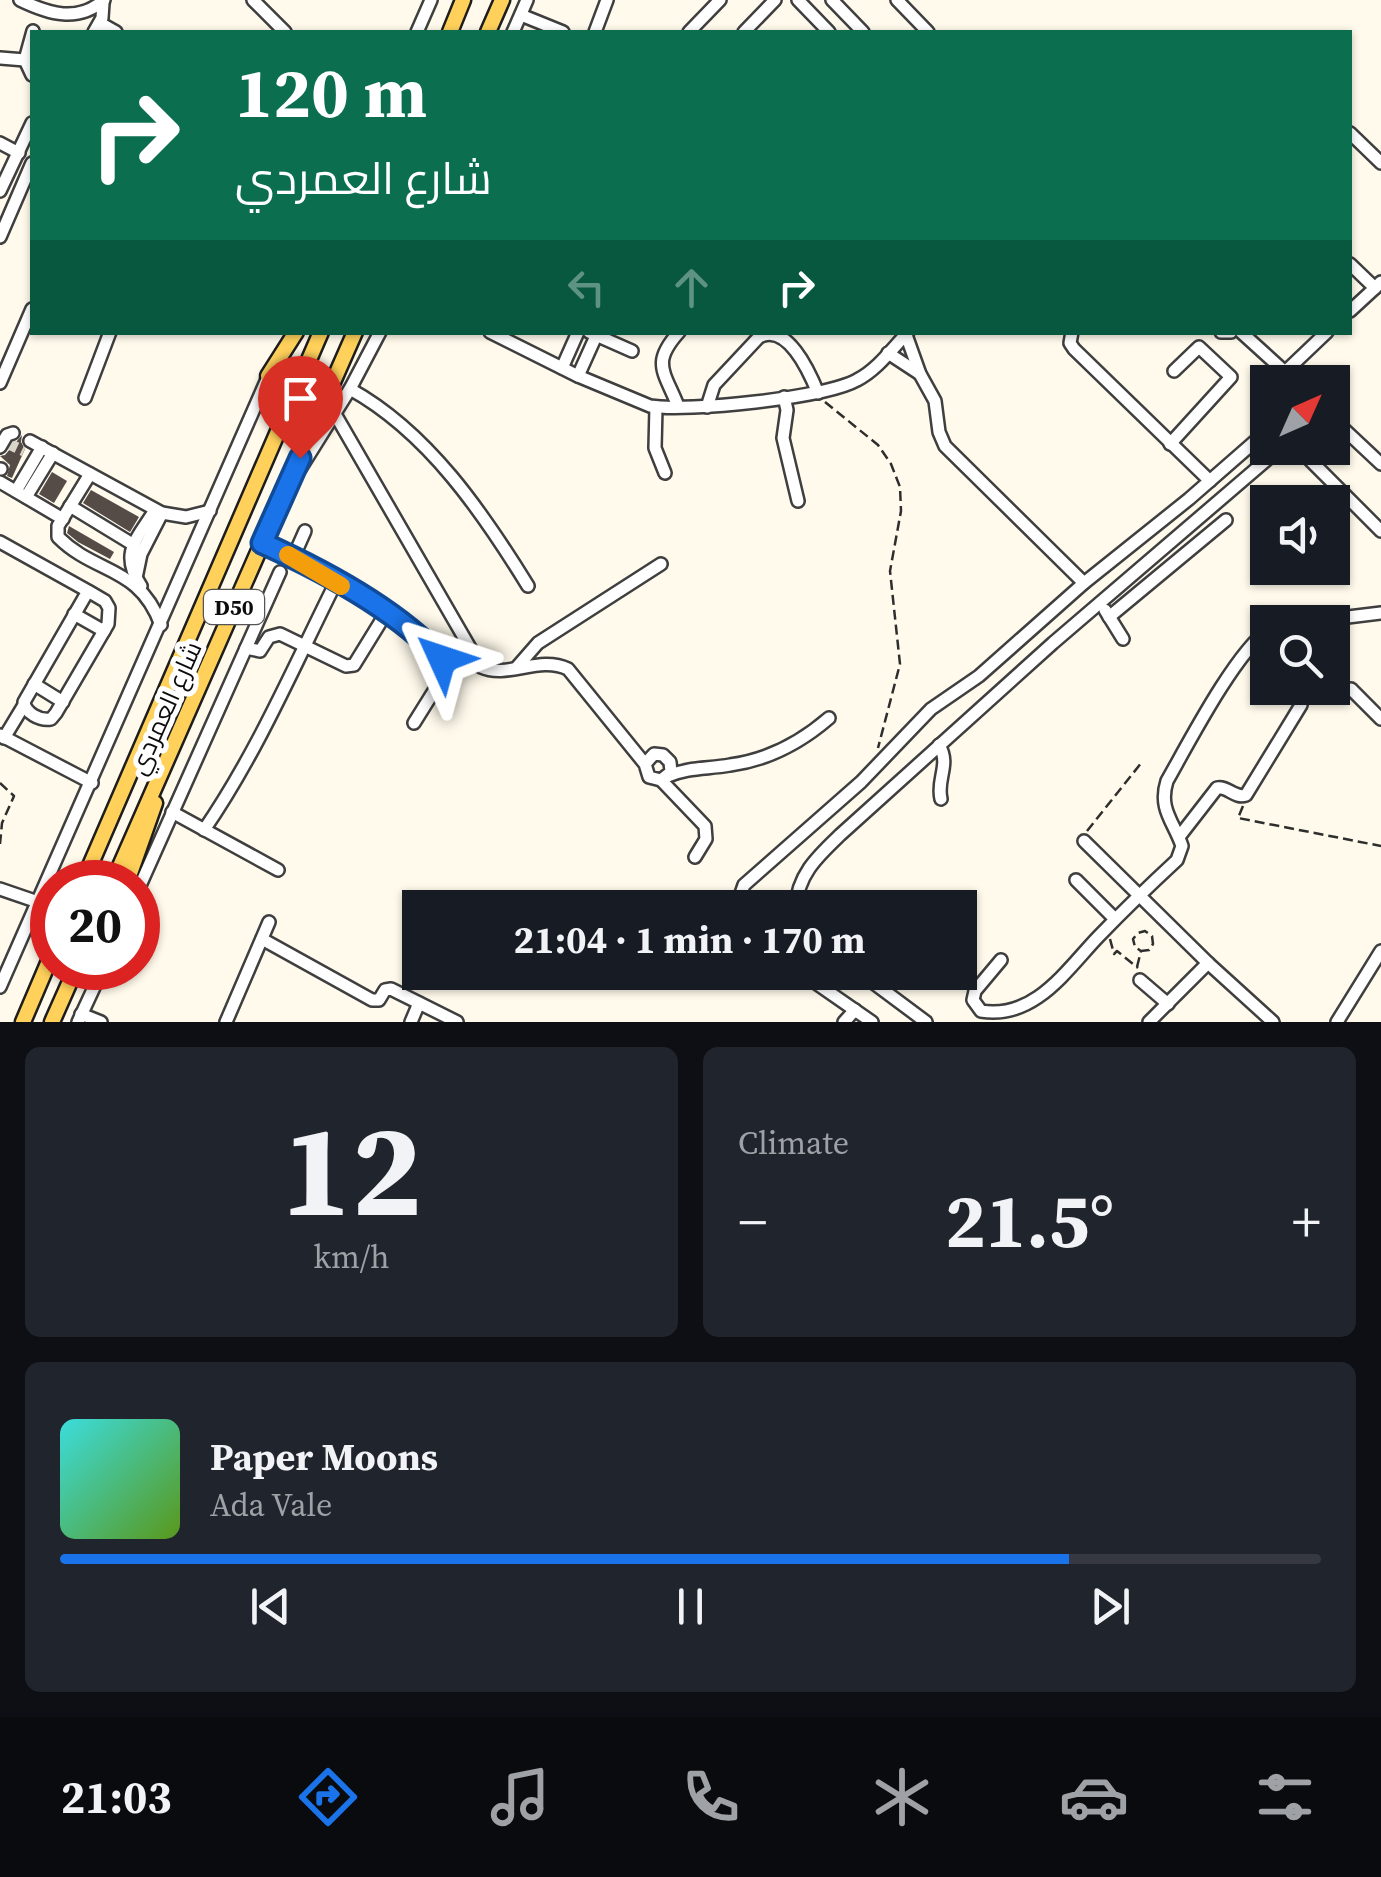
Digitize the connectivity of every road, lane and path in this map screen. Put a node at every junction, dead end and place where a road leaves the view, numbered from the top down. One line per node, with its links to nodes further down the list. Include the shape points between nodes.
1 (20, 0): 13 (street, via 63,15)
2 (253, 0): 17 (street)
3 (431, 0): 18 (street)
4 (464, 0): 19 (main road)
5 (502, 0): 20 (main road)
6 (527, 0): 15 (street)
7 (607, 0): 23 (street)
8 (698, 0): 14 (street)
9 (776, 0): 25 (street)
10 (798, 0): 26 (street)
11 (832, 0): 27 (street)
12 (897, 0): 28 (street)
13 (104, 1): 16 (street)
14 (717, 3): 24 (street)
15 (520, 15): 21 (street); 22 (street)
16 (98, 28)
17 (283, 30)
18 (418, 30)
19 (451, 30)
20 (489, 30)
21 (514, 30)
22 (558, 30)
23 (595, 30)
24 (691, 30)
25 (746, 30)
26 (827, 30)
27 (861, 30)
28 (924, 30)
29 (30, 42): 31 (street)
30 (0, 58): 31 (street)
31 (25, 60): 32 (street)
32 (30, 71)
33 (30, 128): 36 (street)
34 (1352, 135): 37 (street)
35 (0, 143): 36 (street)
36 (19, 153): 39 (street)
37 (1381, 164)
38 (30, 168): 40 (street)
39 (0, 191)
40 (0, 237)
41 (1352, 266): 42 (street)
42 (1378, 285): 43 (street)
43 (1352, 309)
44 (30, 314): 72 (street)
45 (109, 335): 76 (street)
46 (286, 335): 70 (street)
47 (294, 335): 70 (main road)
48 (320, 335): 153 (main road, شارع العمردي / D50)
49 (354, 335): 90 (main road, شارع العمردي / D50)
50 (378, 335): 73 (street)
51 (501, 335): 67 (street)
52 (577, 335): 67 (street)
53 (592, 335): 71 (street)
54 (594, 335): 63 (street)
55 (677, 335): 77 (street, via 661,356)
56 (764, 335): 78 (street, via 714,384)
57 (778, 335): 74 (street, via 807,368)
58 (904, 335): 64 (street)
59 (907, 335): 69 (street)
60 (1070, 335): 82 (street, via 1074,349)
61 (1244, 335): 65 (street)
62 (1324, 335): 66 (street)
63 (632, 351)
64 (888, 353): 69 (street); 74 (street, via 862,378)
65 (1276, 365)
66 (1292, 365)
67 (562, 368): 71 (street)
68 (1174, 371): 82 (street, via 1200,347 1231,377)
69 (920, 374): 107 (street, via 946,446)
70 (268, 376): 94 (street)
71 (578, 376): 79 (street)
72 (0, 383)
73 (350, 389): 80 (street); 108 (street, via 399,423 447,473)
74 (818, 393): 75 (street); 138 (path, via 878,445 900,488 890,571 900,664)
75 (784, 397): 78 (street); 91 (street, via 784,438)
76 (85, 398)
77 (678, 406): 78 (street); 79 (street)
78 (706, 406)
79 (656, 407): 85 (street, via 655,448)
80 (335, 414): 90 (street); 123 (street, via 479,664 492,671)
81 (1350, 435): 84 (street)
82 (1170, 444): 89 (street)
83 (1250, 446): 89 (street)
84 (1381, 464)
85 (665, 473)
86 (88, 477): 87 (street, via 39,451); 92 (street); 93 (street)
87 (13, 481): 88 (street); 95 (street)
88 (0, 482)
89 (1210, 482): 107 (street)
90 (286, 489): 100 (main road, شارع العمردي / D50)
91 (798, 500)
92 (70, 506): 95 (street); 101 (street)
93 (158, 511): 94 (street, via 186,517); 101 (street); 105 (street)
94 (210, 511): 117 (street)
95 (63, 519): 110 (street, via 60,540)
96 (1226, 520): 115 (street)
97 (306, 530): 102 (street)
98 (1381, 532): 111 (street, via 1310,460 1280,452)
99 (0, 542): 109 (street)
100 (262, 543): 102 (street); 139 (main road, شارع العمردي / D50)
101 (134, 545): 105 (street, via 129,560)
102 (293, 558): 106 (street)
103 (661, 564): 123 (street, via 538,643)
104 (280, 572): 121 (street)
105 (136, 579): 110 (street)
106 (336, 582): 112 (street); 120 (street)
107 (1084, 583): 138 (street, via 979,676 931,708)
108 (528, 586)
109 (88, 590): 114 (street); 118 (street, via 109,608)
110 (144, 592): 117 (street)
111 (1100, 603): 115 (street); 133 (street)
112 (386, 613): 120 (street, via 354,665); 131 (street, via 425,641 445,666)
113 (1381, 613): 116 (street)
114 (74, 614): 118 (street); 124 (street)
115 (1108, 616): 119 (street)
116 (1350, 617)
117 (161, 624): 142 (street)
118 (104, 631): 126 (street)
119 (1123, 639)
120 (304, 646): 121 (street, via 276,634 260,651); 146 (street, via 238,779)
121 (246, 648): 145 (street)
122 (1250, 649): 147 (street, via 1168,781 1164,805)
123 (517, 667): 136 (street, via 551,663 568,669)
124 (34, 684): 126 (street); 127 (street)
125 (1351, 689): 130 (street)
126 (63, 702): 127 (street, via 47,720)
127 (24, 705): 132 (street)
128 (1300, 705): 143 (street)
129 (829, 718): 137 (street, via 768,756)
130 (1381, 719)
131 (414, 723)
132 (2, 736): 142 (street)
133 (940, 745): 144 (street, via 946,766); 161 (street, via 814,860)
134 (667, 757): 136 (street, via 654,754); 137 (street); 140 (street, via 672,766)
135 (1142, 762): 148 (path)
136 (645, 764): 140 (street, via 649,776)
137 (697, 768): 140 (street)
138 (874, 769): 160 (street)
139 (159, 777): 154 (main road, شارع العمردي / D50); 155 (main road)
140 (664, 778): 151 (street, via 705,826 706,839)
141 (0, 783): 149 (path, via 14,796)
142 (92, 783): 152 (street)
143 (1246, 795): 147 (street, via 1217,788); 150 (path, via 1238,818)
144 (941, 799)
145 (172, 812): 146 (street); 156 (street)
146 (204, 830): 157 (street)
147 (1179, 837): 162 (street, via 1180,856)
148 (1084, 841): 162 (street)
149 (0, 844)
150 (1381, 846)
151 (694, 857)
152 (57, 860)
153 (93, 860)
154 (123, 860)
155 (135, 860)
156 (151, 860)
157 (278, 870)
158 (1076, 880): 166 (street)
159 (0, 889): 163 (street)
160 (742, 890)
161 (799, 890)
162 (1139, 896): 166 (street); 171 (street)
163 (30, 899)
164 (30, 920): 173 (street)
165 (269, 922): 167 (street)
166 (1111, 924): 170 (street, via 1040,996 981,1011 975,991); 172 (path, via 1114,954)
167 (262, 938): 179 (street, via 372,1000 389,989); 186 (street)
168 (1381, 951): 194 (street)
169 (1141, 952): 169 (path, via 1153,944 1145,931 1133,939); 172 (path)
170 (1001, 960)
171 (1208, 963): 180 (street); 193 (street)
172 (1139, 974): 180 (street)
173 (0, 987)
174 (37, 990): 183 (main road)
175 (66, 990): 184 (main road)
176 (92, 990): 182 (street)
177 (826, 990): 181 (street)
178 (883, 990): 191 (street)
179 (419, 1003): 187 (street); 188 (street)
180 (1168, 1004): 192 (street)
181 (855, 1010): 189 (street); 190 (street)
182 (79, 1018): 185 (street)
183 (23, 1022)
184 (52, 1022)
185 (101, 1022)
186 (226, 1022)
187 (411, 1022)
188 (457, 1022)
189 (844, 1022)
190 (872, 1022)
191 (926, 1022)
192 (1149, 1022)
193 (1273, 1022)
194 (1338, 1022)

